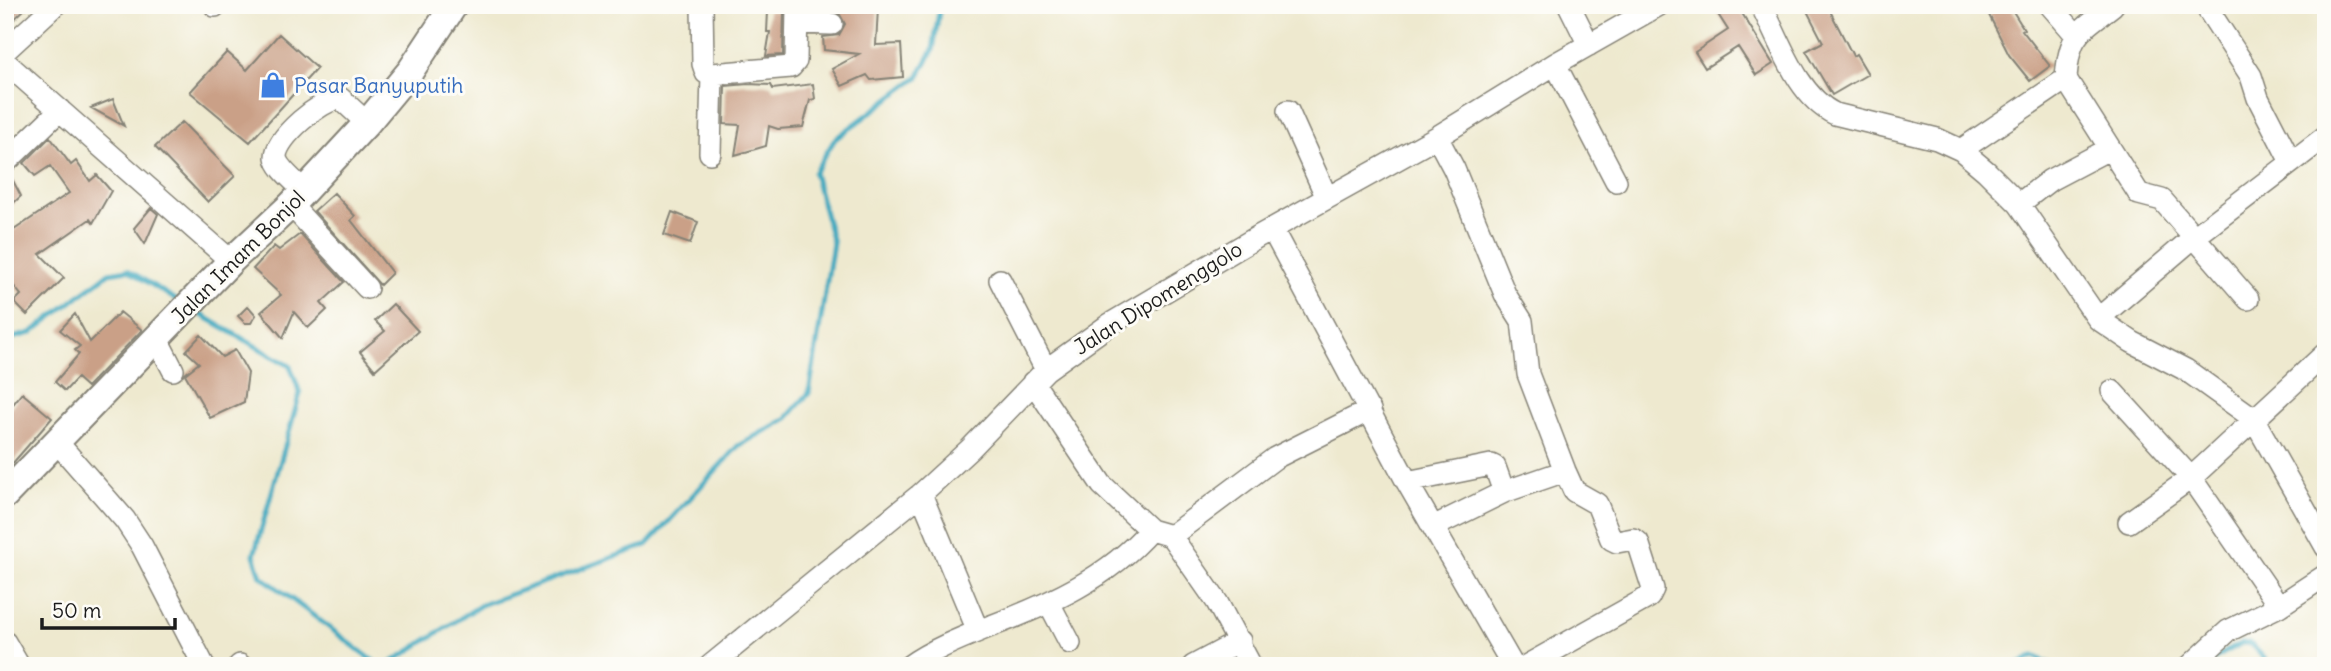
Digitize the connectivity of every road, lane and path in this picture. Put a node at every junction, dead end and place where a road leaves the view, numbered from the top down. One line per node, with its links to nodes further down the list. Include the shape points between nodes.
1 (55, 5): 14 (street)
2 (454, 5): 21 (main road, Jalan Imam Bonjol, via 411,70)
3 (702, 5): 17 (street, via 703,64 706,73)
4 (1569, 5): 13 (street)
5 (1760, 5): 24 (street, via 1802,82 1822,108)
6 (2050, 5): 12 (street)
7 (2113, 5): 12 (street)
8 (2205, 5): 27 (street, via 2251,76)
9 (1656, 6): 13 (street, Jalan Dipomenggolo)
10 (798, 14): 11 (street); 17 (street, via 796,61 791,67)
11 (832, 24)
12 (2076, 36): 18 (street, via 2068,52)
13 (1589, 45): 16 (street, Jalan Dipomenggolo)
14 (5, 51)
15 (5, 62): 19 (street)
16 (1555, 64): 23 (street, Jalan Dipomenggolo); 29 (street)
17 (712, 74): 26 (street)
18 (2066, 79): 24 (street); 25 (street)
19 (60, 110): 28 (street); 35 (street)
20 (1288, 111): 31 (street)
21 (367, 123): 30 (main road, Jalan Imam Bonjol); 30 (street, via 340,98 309,112 276,156)
22 (2326, 136): 27 (street)
23 (1437, 138): 31 (street, Jalan Dipomenggolo); 48 (street, via 1505,294 1522,321 1528,374)
24 (1961, 149): 32 (street)
25 (2109, 149): 32 (street, via 2050,180); 34 (street, via 2139,194 2162,200)
26 (709, 153)
27 (2291, 162): 34 (street)
28 (5, 163)
29 (1616, 181)
30 (298, 198): 35 (main road, Jalan Imam Bonjol); 37 (street)
31 (1327, 198): 33 (street, Jalan Dipomenggolo)
32 (2018, 204): 39 (street)
33 (1272, 229): 43 (street, Jalan Dipomenggolo, via 1110,324); 45 (street)
34 (2193, 238): 38 (street); 39 (street)
35 (231, 261): 40 (main road, Jalan Imam Bonjol)
36 (1000, 280): 43 (street)
37 (367, 288)
38 (2248, 299)
39 (2098, 319): 46 (street, via 2186,370)
40 (157, 339): 42 (street); 47 (main road, Jalan Imam Bonjol)
41 (2326, 353): 46 (street)
42 (173, 370)
43 (1039, 376): 52 (street, Jalan Dipomenggolo); 56 (street, via 1102,485)
44 (2112, 391): 49 (street)
45 (1370, 410): 50 (street); 57 (street, via 1275,458)
46 (2253, 418): 49 (street); 58 (street)
47 (56, 441): 53 (main road, Jalan Imam Bonjol); 67 (street, via 125,520)
48 (1565, 471): 51 (street); 73 (street, via 1574,491 1597,504 1611,540 1638,542 1653,593)
49 (2191, 478): 54 (street); 61 (street)
50 (1407, 482): 51 (street, via 1491,465); 55 (street)
51 (1504, 492): 55 (street)
52 (921, 494): 62 (street); 68 (street, Jalan Dipomenggolo)
53 (5, 495)
54 (2129, 522)
55 (1433, 527): 72 (street)
56 (1150, 530): 57 (street); 60 (street, via 1120,562)
57 (1171, 536): 63 (street)
58 (2326, 547)
59 (2326, 575): 61 (street)
60 (1049, 603): 62 (street); 65 (street)
61 (2279, 606): 74 (street, via 2228,631)
62 (978, 631): 69 (street)
63 (1240, 641): 70 (street); 71 (street)
64 (5, 642): 66 (street)
65 (1070, 643)
66 (19, 666)
67 (204, 666)
68 (710, 666)
69 (909, 666)
70 (1193, 666)
71 (1251, 666)
72 (1513, 666)
73 (1526, 666)
74 (2190, 666)

